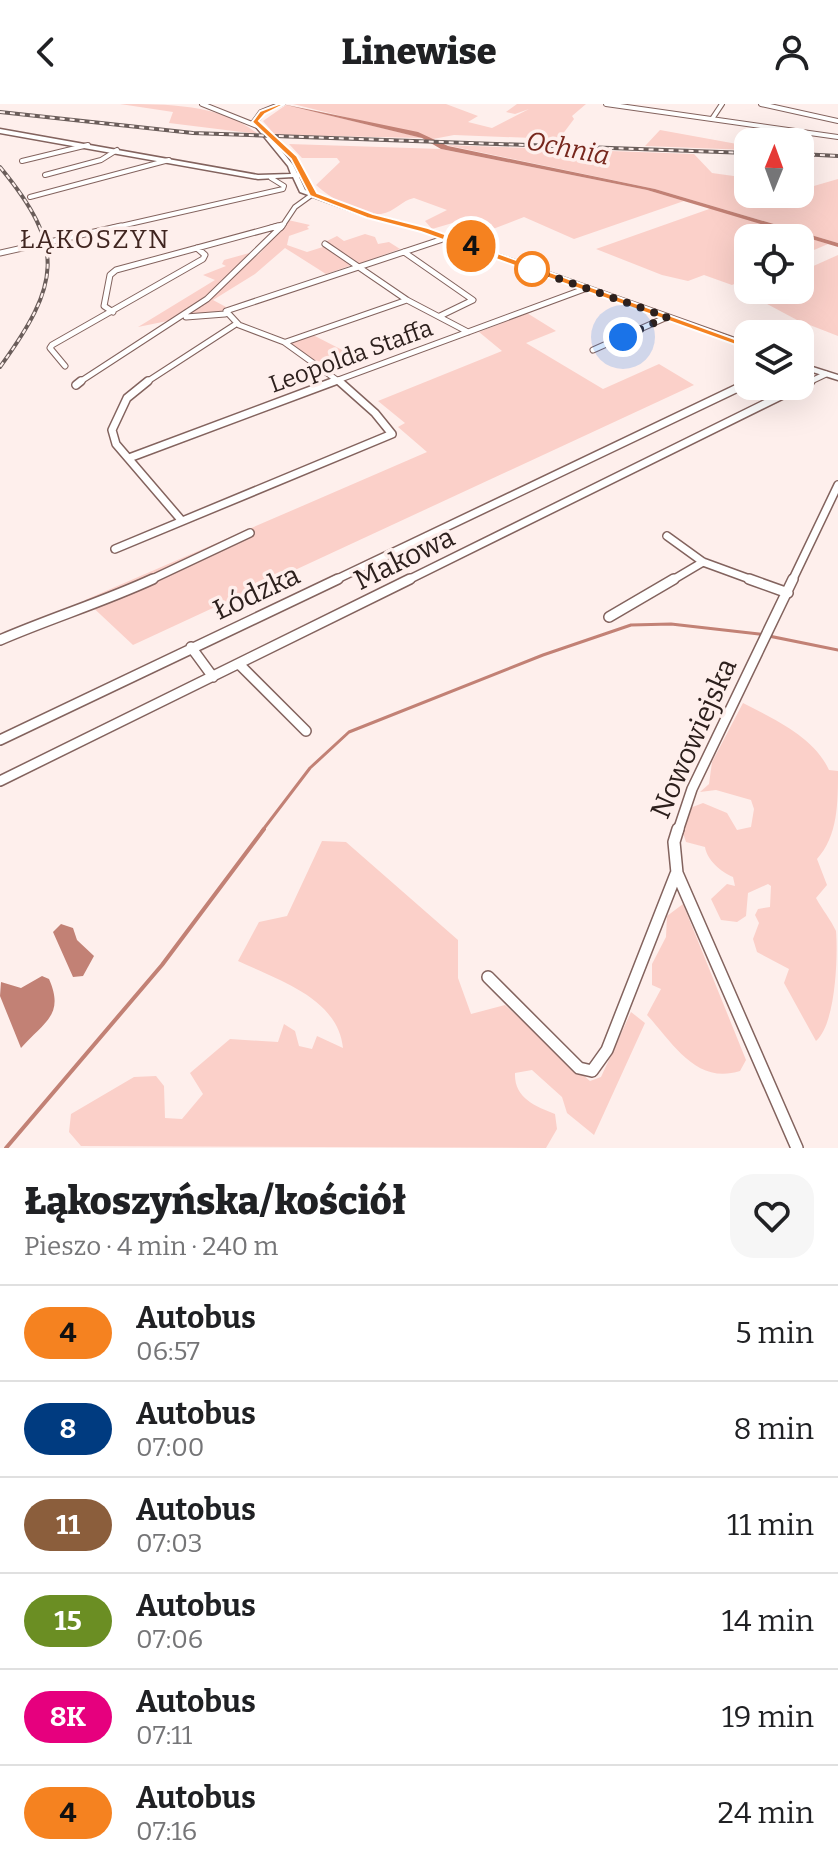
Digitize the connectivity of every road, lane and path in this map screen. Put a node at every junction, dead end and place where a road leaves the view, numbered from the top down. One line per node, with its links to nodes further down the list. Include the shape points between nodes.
1 (202, 104): 8 (street)
2 (606, 104): 6 (street)
3 (722, 104): 9 (street)
4 (761, 104): 10 (street)
5 (278, 105): 7 (street)
6 (623, 105): 9 (street)
7 (258, 116): 8 (street); 11 (street)
8 (243, 118): 11 (street)
9 (712, 119): 13 (street)
10 (838, 121)
11 (257, 126): 19 (street)
12 (0, 131): 14 (street)
13 (838, 137)
14 (88, 145): 15 (street); 17 (street)
15 (117, 150): 16 (street); 18 (street, via 101,160)
16 (169, 160): 20 (street); 23 (street)
17 (22, 161)
18 (45, 175)
19 (299, 175): 20 (street); 21 (street); 22 (street)
20 (271, 178): 29 (street, via 283,189)
21 (313, 194): 22 (street); 25 (street)
22 (302, 196): 24 (street)
23 (30, 197)
24 (284, 224): 27 (street); 32 (street)
25 (446, 238): 28 (street); 31 (street)
26 (325, 244): 30 (street)
27 (197, 248): 34 (street, via 203,259); 34 (street, via 110,275 104,306)
28 (404, 252): 30 (street); 36 (street, via 473,300)
29 (0, 253)
30 (357, 266): 33 (street); 35 (street)
31 (587, 288): 37 (street); 40 (street, Leopolda Staffa)
32 (207, 299): 35 (street); 38 (street)
33 (407, 300): 36 (street); 42 (street)
34 (113, 312): 44 (street, via 52,345)
35 (222, 314): 38 (street); 39 (street)
36 (440, 316): 40 (street)
37 (667, 317): 41 (street); 43 (street)
38 (180, 318): 49 (street)
39 (236, 324): 42 (street); 51 (street, via 127,398 112,435)
40 (468, 332): 48 (street, Leopolda Staffa)
41 (734, 341)
42 (286, 342): 48 (street)
43 (593, 350)
44 (65, 366)
45 (814, 370): 46 (street)
46 (826, 374): 47 (street); 62 (street, Makowa)
47 (838, 378)
48 (334, 381): 51 (street, Leopolda Staffa); 53 (street, via 393,431)
49 (76, 385)
50 (734, 390): 61 (street, Łódzka)
51 (129, 458): 53 (street)
52 (838, 485): 58 (street, Nowowiejska)
53 (182, 521): 56 (street)
54 (250, 533): 60 (street, via 97,604)
55 (667, 536): 57 (street)
56 (115, 549)
57 (703, 562): 58 (street); 59 (street)
58 (788, 593): 67 (street, Nowowiejska, via 676,827)
59 (609, 617)
60 (0, 640)
61 (191, 647): 63 (street); 65 (street, Łódzka)
62 (239, 664): 63 (street, Makowa); 64 (street)
63 (213, 677): 66 (street, Makowa)
64 (306, 731)
65 (0, 740)
66 (0, 781)
67 (677, 873): 68 (street, via 607,1050 592,1071 579,1068); 69 (street, Nowowiejska)
68 (488, 977)
69 (797, 1148)

